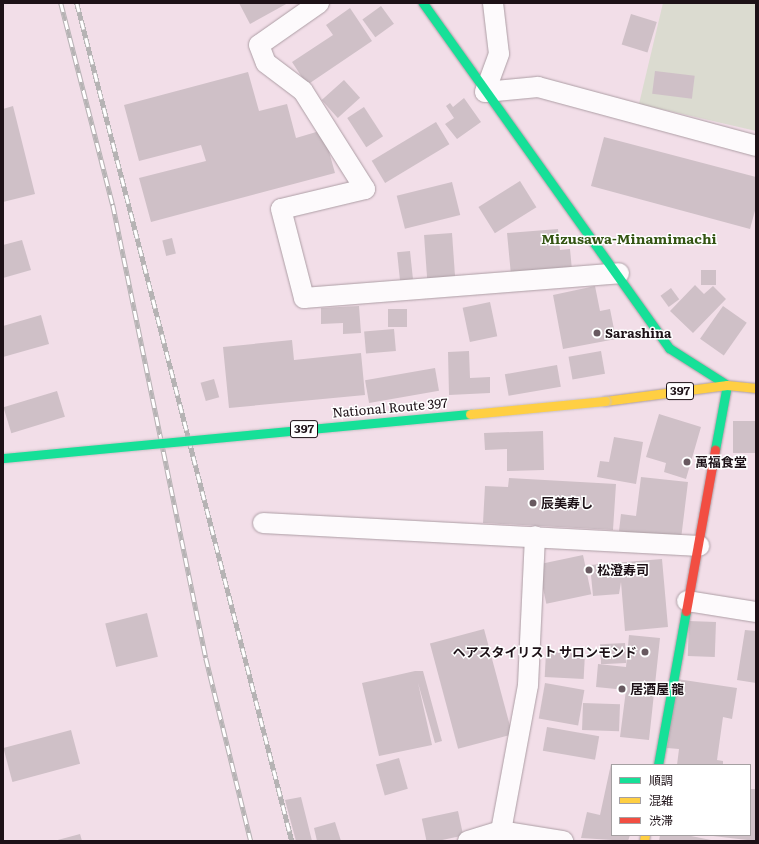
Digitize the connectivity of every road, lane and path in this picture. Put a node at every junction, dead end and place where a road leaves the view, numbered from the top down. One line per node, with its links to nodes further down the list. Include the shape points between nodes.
1 (319, 3): 6 (street, via 259,45 266,63 303,91 365,189 281,209 304,298)
2 (423, 3): 4 (main road)
3 (493, 3): 4 (street, via 499,54)
4 (485, 92): 5 (street, via 538,87); 6 (main road)
5 (756, 146)
6 (619, 273): 7 (main road, via 669,348)
7 (727, 385): 8 (main road, National Route 397 / 397); 9 (main road, National Route 397 / 397, bridge, via 605,401); 12 (main road)
8 (756, 388)
9 (3, 458)
10 (263, 523): 11 (street)
11 (534, 536): 12 (street); 16 (street, via 528,685)
12 (699, 546): 13 (main road)
13 (687, 601): 14 (street); 15 (main road)
14 (756, 612)
15 (658, 764)
16 (501, 832): 17 (street); 18 (street)
17 (468, 841)
18 (563, 841)

